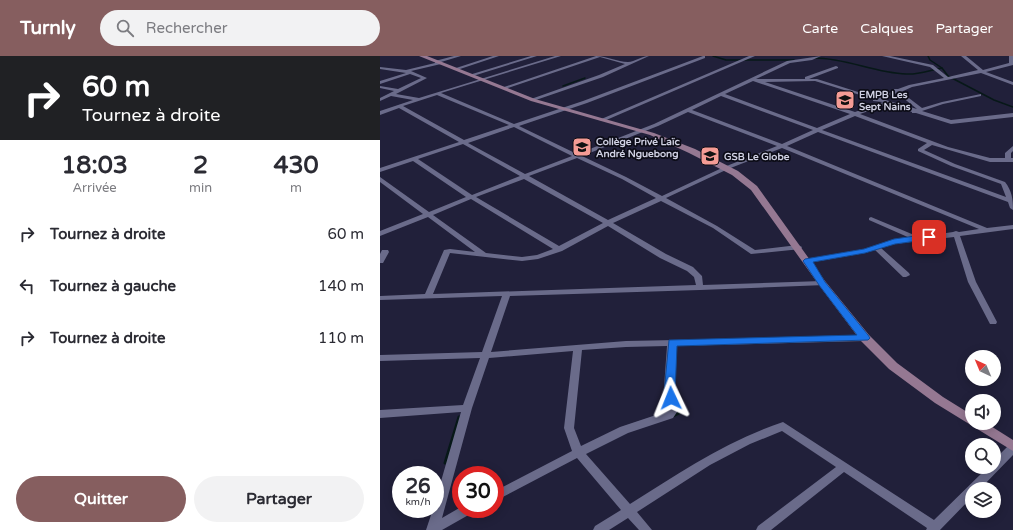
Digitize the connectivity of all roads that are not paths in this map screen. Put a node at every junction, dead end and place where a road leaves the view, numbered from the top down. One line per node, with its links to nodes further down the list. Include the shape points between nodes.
1 (422, 56): 14 (main road)
2 (459, 56): 14 (street)
3 (497, 56): 12 (street)
4 (535, 56): 15 (street)
5 (556, 56): 18 (street)
6 (648, 56): 16 (street)
7 (753, 56): 53 (street)
8 (818, 56): 27 (street, via 790,62)
9 (884, 56): 24 (street, via 931,66)
10 (962, 56): 22 (street)
11 (1011, 56): 22 (street, via 1011,64)
12 (489, 57): 15 (street); 20 (street)
13 (704, 57): 45 (street)
14 (438, 62): 20 (main road); 21 (street)
15 (509, 63): 18 (street); 23 (street)
16 (630, 64): 31 (street, via 600,56); 40 (street)
17 (836, 67): 25 (street)
18 (522, 68): 26 (street)
19 (381, 69): 21 (street)
20 (454, 69): 23 (main road)
21 (408, 72): 29 (street); 33 (street, via 425,78)
22 (983, 72): 24 (street); 28 (street)
23 (471, 75): 26 (main road)
24 (946, 77): 32 (street)
25 (804, 79): 27 (street); 41 (street, via 815,80)
26 (482, 80): 31 (main road); 34 (street)
27 (755, 81): 35 (street); 44 (street)
28 (1012, 83)
29 (380, 84)
30 (380, 87): 33 (street)
31 (502, 88): 40 (main road)
32 (896, 90): 41 (street); 47 (street)
33 (400, 91): 36 (street)
34 (437, 93): 38 (street); 54 (street)
35 (721, 94): 46 (street); 55 (street)
36 (391, 95): 38 (street); 39 (street)
37 (979, 95): 47 (street)
38 (419, 99): 43 (street)
39 (380, 100)
40 (533, 100): 45 (main road)
41 (875, 100): 42 (street)
42 (886, 103): 48 (street); 50 (street)
43 (399, 106): 49 (street); 57 (street)
44 (839, 109): 50 (street); 52 (street)
45 (562, 110): 53 (main road); 54 (street)
46 (687, 110): 56 (street); 59 (street)
47 (921, 110): 48 (street)
48 (914, 112): 51 (street, via 951,122)
49 (380, 113)
50 (855, 114): 52 (street); 58 (street)
51 (1013, 115)
52 (841, 119): 55 (street)
53 (602, 120): 56 (main road)
54 (515, 126): 57 (street); 61 (street)
55 (818, 129): 59 (street); 70 (street)
56 (640, 131): 61 (street); 64 (main road, via 672,142)
57 (465, 142): 62 (street); 66 (street)
58 (931, 143): 63 (street, via 981,158); 70 (street, via 920,150 953,165 998,180 1007,189)
59 (780, 146): 64 (street); 75 (street)
60 (1013, 148): 63 (street, via 1008,153)
61 (577, 157): 66 (street); 69 (street)
62 (414, 159): 65 (street); 68 (street)
63 (1011, 160)
64 (726, 168): 69 (street); 79 (main road, via 754,188)
65 (380, 170)
66 (523, 176): 68 (street); 73 (street)
67 (380, 179): 71 (street)
68 (471, 197): 71 (street); 81 (street)
69 (662, 198): 73 (street); 79 (street, via 754,252)
70 (1012, 205)
71 (428, 214): 76 (street); 83 (street)
72 (871, 219): 78 (street)
73 (608, 223): 81 (street); 88 (street, via 690,269 698,276)
74 (1013, 227): 75 (street)
75 (984, 229): 77 (street)
76 (380, 234)
77 (956, 234): 78 (street); 92 (street, via 972,282)
78 (916, 238): 80 (street)
79 (798, 247): 85 (main road)
80 (877, 248): 85 (street); 86 (street)
81 (559, 249): 83 (street, via 531,258)
82 (385, 252): 84 (street)
83 (485, 255): 90 (street, via 452,250 447,252)
84 (380, 261)
85 (808, 261): 87 (main road)
86 (906, 275)
87 (822, 283): 88 (street); 93 (main road)
88 (700, 288): 89 (street)
89 (507, 294): 90 (street); 96 (street)
90 (428, 296): 91 (street)
91 (380, 298)
92 (993, 322)
93 (865, 338): 94 (street); 100 (main road, via 893,366)
94 (672, 342): 95 (street); 103 (street, via 669,393 674,407 673,412 624,430)
95 (578, 348): 96 (street); 103 (street, via 569,428)
96 (487, 355): 97 (street); 98 (street)
97 (380, 358)
98 (467, 408): 99 (street); 110 (street)
99 (380, 414)
100 (965, 416)
101 (987, 430): 102 (main road)
102 (1013, 447): 105 (street)
103 (578, 452): 106 (street); 108 (street)
104 (843, 467): 108 (street, via 783,426 746,441 706,462); 111 (street); 114 (street)
105 (979, 482)
106 (504, 491)
107 (965, 496): 111 (street)
108 (629, 512): 112 (street); 113 (street)
109 (452, 518): 110 (street)
110 (432, 529)
111 (934, 529)
112 (599, 530)
113 (646, 530)
114 (762, 530)

